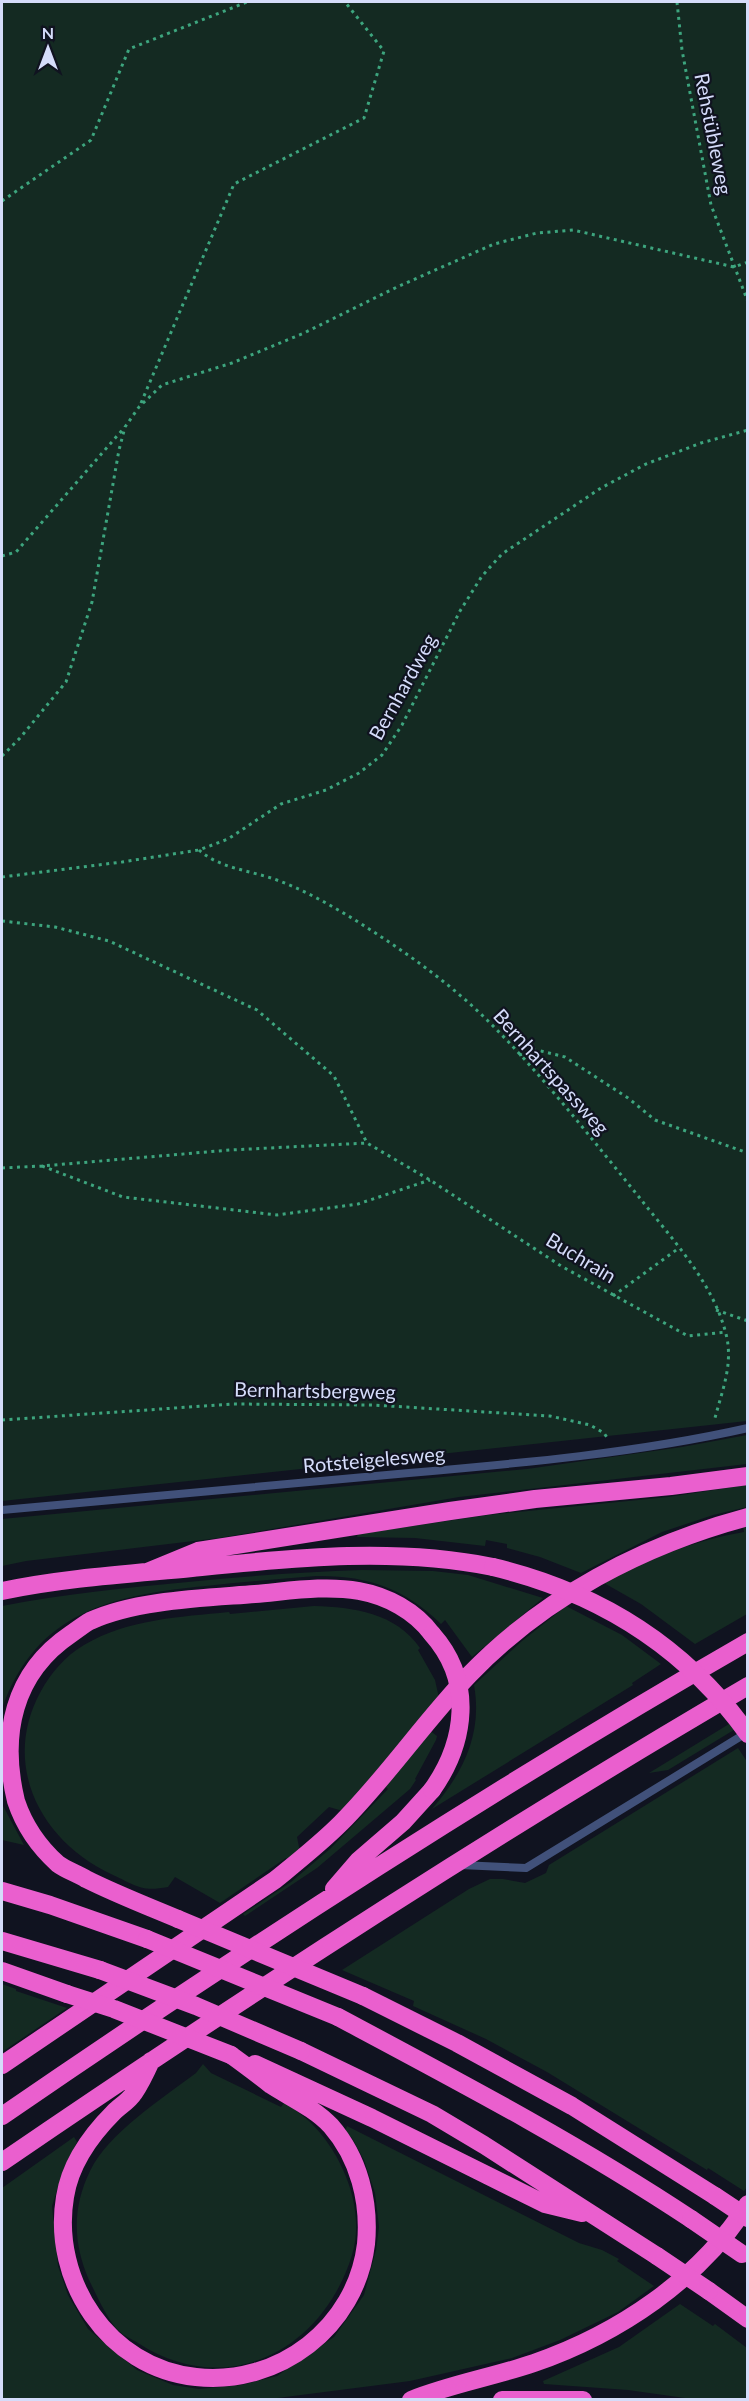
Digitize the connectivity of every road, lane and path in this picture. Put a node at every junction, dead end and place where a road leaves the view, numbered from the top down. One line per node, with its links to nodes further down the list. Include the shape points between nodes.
1 (247, 2): 4 (path, via 129,49 91,140)
2 (345, 2): 8 (path, via 384,51 364,118 234,184)
3 (677, 2): 6 (path, Rehstübleweg, via 711,205)
4 (2, 201)
5 (747, 262): 6 (path)
6 (734, 267): 7 (path, Rehstübleweg); 8 (path, via 573,230 537,233 483,249 232,363 162,385)
7 (747, 302)
8 (139, 407): 9 (path)
9 (125, 427): 11 (path, via 16,552); 12 (path, via 92,602 66,681)
10 (747, 430): 13 (path, Bernhardweg, via 646,464 601,488 502,554 482,576 460,611 402,725 382,755 359,773 326,790 281,804 228,839)
11 (2, 556)
12 (2, 756)
13 (199, 850): 14 (path, Bernhardweg); 16 (path, Bernhartspassweg, via 210,860 275,879 355,920 432,972)
14 (2, 877)
15 (2, 921): 17 (path, via 55,927 109,941 257,1010 334,1076)
16 (519, 1054): 18 (path, via 537,1050 565,1057 656,1120); 22 (path, Bernhartspassweg)
17 (367, 1143): 19 (path); 21 (path, Buchrain)
18 (747, 1153)
19 (42, 1166): 20 (path); 21 (path, via 123,1197 277,1215 358,1204)
20 (2, 1168)
21 (430, 1180): 23 (path, Buchrain)
22 (679, 1248): 23 (path); 24 (path, Bernhartspassweg)
23 (613, 1296): 26 (path, Buchrain, via 688,1336)
24 (716, 1310): 25 (path); 26 (path, Bernhartspassweg)
25 (747, 1321)
26 (726, 1332): 29 (path, Bernhartspassweg, via 729,1364)
27 (2, 1420): 30 (path, Bernhartsbergweg, via 232,1404 373,1405 574,1420 604,1433)
28 (747, 1428): 29 (lane, Rotsteigelesweg)
29 (710, 1437): 30 (lane, Rotsteigelesweg)
30 (612, 1452): 32 (lane, Rotsteigelesweg)
31 (747, 1476): 34 (highway, via 450,1510 198,1551)
32 (2, 1510)
33 (747, 1517): 46 (highway, via 636,1557 599,1575 528,1622 470,1674 356,1807 309,1853)
34 (147, 1572): 35 (highway); 38 (highway, bridge, via 366,1555 434,1558 528,1576 571,1591 640,1628 698,1675)
35 (2, 1591)
36 (747, 1642): 42 (highway)
37 (747, 1686): 40 (highway)
38 (747, 1733): 40 (lane, via 526,1868)
39 (4, 1772): 42 (highway, bridge, via 7,1732 20,1691 48,1652 89,1622 169,1602 312,1589 343,1589 391,1601 418,1618 454,1669 461,1699 456,1745 432,1790 403,1822 359,1860); 52 (highway, bridge, via 26,1826 59,1865 122,1896 363,1996 457,2043 572,2106)
40 (454, 1865): 45 (highway)
41 (2, 1891): 53 (highway, bridge, via 147,1939 338,2018 553,2132)
42 (324, 1902): 48 (highway)
43 (2, 1941): 51 (highway, bridge, via 100,1970 301,2050 432,2114)
44 (2, 1971): 47 (highway, bridge, via 231,2055)
45 (150, 2061): 47 (highway, via 132,2096 98,2129 76,2164 65,2195 63,2234 76,2289 94,2319 135,2356 175,2374 195,2377 237,2376 278,2364 327,2329 357,2282 365,2250 367,2214 355,2164 331,2126); 49 (highway)
46 (2, 2065)
47 (274, 2079): 51 (highway, via 545,2204)
48 (2, 2116)
49 (2, 2162)
50 (747, 2204): 55 (highway, via 693,2269 607,2330 541,2360)
51 (596, 2216): 54 (highway, bridge)
52 (747, 2218)
53 (745, 2256)
54 (747, 2319)
55 (411, 2400)
56 (502, 2400): 57 (highway)
57 (583, 2400)

